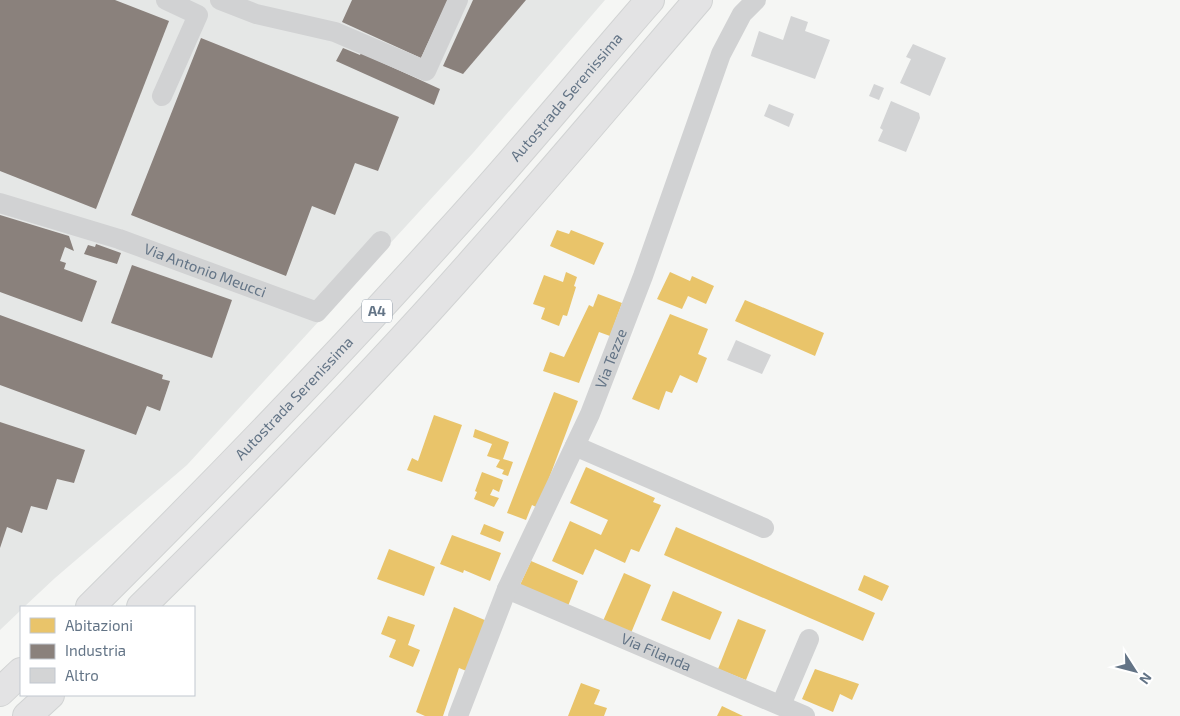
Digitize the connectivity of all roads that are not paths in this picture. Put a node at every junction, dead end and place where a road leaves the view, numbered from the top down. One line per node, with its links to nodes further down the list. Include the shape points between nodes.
1 (166, 0): 7 (street, via 198,15)
2 (220, 0): 3 (street, via 256,14 335,32 426,71)
3 (458, 0)
4 (650, 0): 13 (highway, Autostrada Serenissima / A4, via 448,234 321,372)
5 (698, 0): 14 (highway, A4, via 472,262 318,428)
6 (756, 0): 10 (street, Via Tezze, via 742,14 721,54 643,276)
7 (162, 96)
8 (0, 203): 9 (street, Via Antonio Meucci, via 119,239 317,312)
9 (381, 241)
10 (575, 446): 11 (street); 12 (street, Via Tezze)
11 (764, 528)
12 (507, 590): 19 (street, Via Filanda); 21 (street, Via Tezze)
13 (91, 606)
14 (142, 606)
15 (809, 639): 19 (street)
16 (20, 673): 17 (highway)
17 (0, 692)
18 (49, 696): 20 (highway)
19 (781, 706): 22 (street, Via Filanda)
20 (27, 716)
21 (458, 716)
22 (806, 716)

